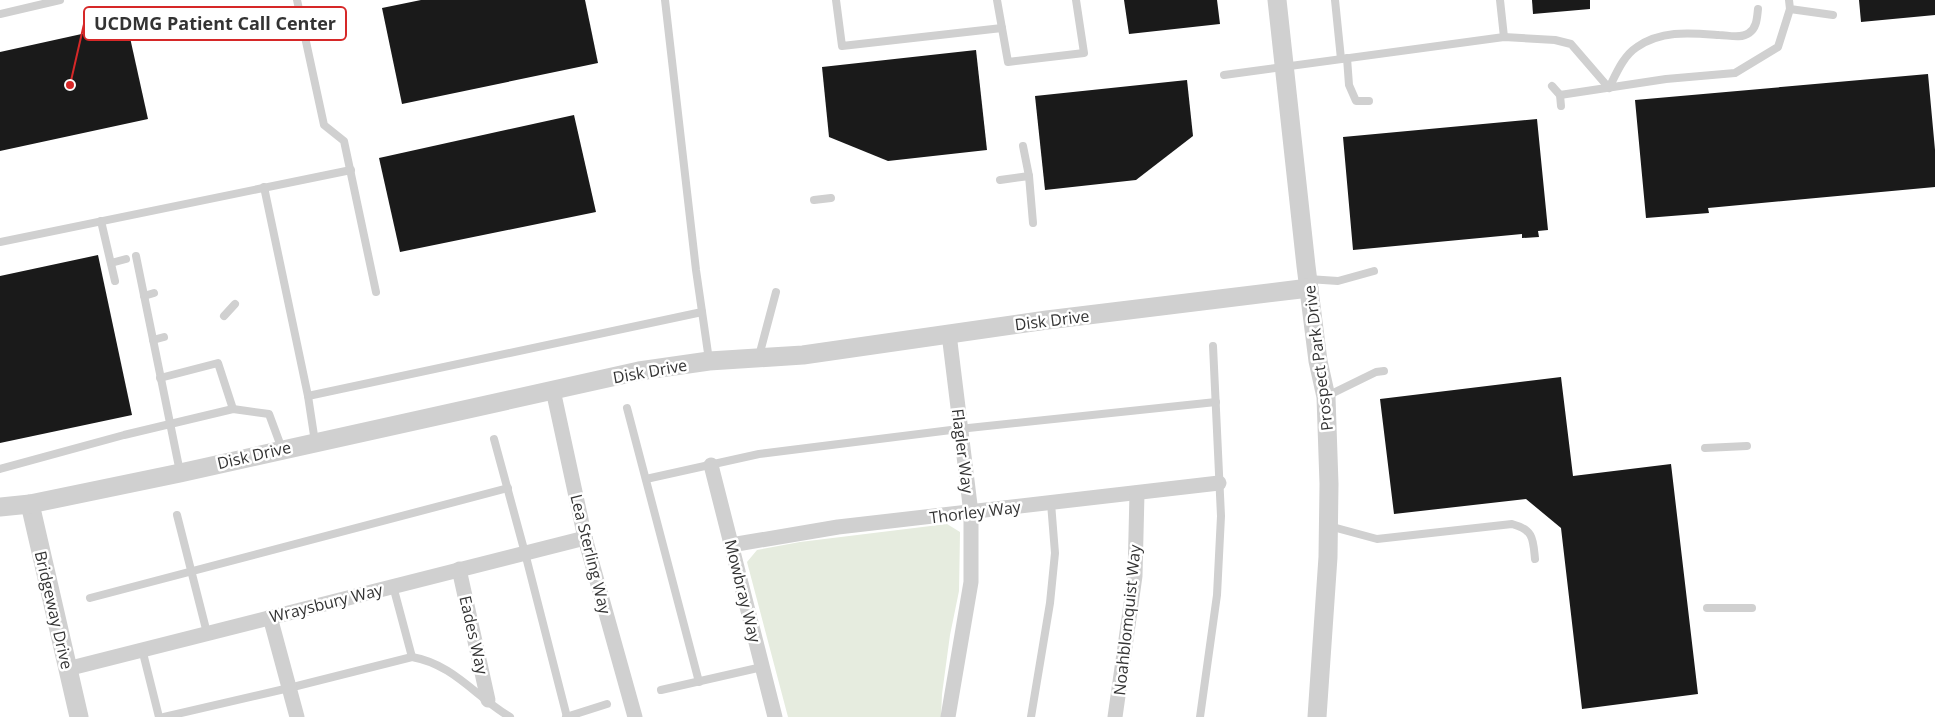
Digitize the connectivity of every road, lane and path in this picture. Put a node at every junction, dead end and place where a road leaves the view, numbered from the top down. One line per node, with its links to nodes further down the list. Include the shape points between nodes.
1 (60, 0): 13 (lane)
2 (297, 0): 26 (lane, via 324,125 344,141)
3 (665, 0): 46 (lane)
4 (836, 0): 15 (lane, via 842,46)
5 (997, 0): 15 (lane)
6 (1076, 0): 15 (lane, via 1084,53 1008,62)
7 (1277, 0): 18 (street, Prospect Park Drive)
8 (1335, 0): 17 (lane)
9 (1500, 0): 16 (lane)
10 (1789, 0): 12 (lane)
11 (1758, 9): 21 (lane, via 1757,22 1750,33 1741,36 1682,33 1650,40 1635,48 1620,65)
12 (1790, 9): 14 (lane); 21 (lane, via 1778,47 1735,73)
13 (0, 14)
14 (1833, 15)
15 (1002, 28)
16 (1504, 37): 17 (lane); 21 (lane, via 1571,44)
17 (1344, 59): 18 (lane); 23 (lane, via 1356,101)
18 (1285, 66): 19 (lane); 40 (street, Prospect Park Drive)
19 (1224, 75)
20 (1552, 86): 22 (lane)
21 (1609, 88): 22 (lane)
22 (1560, 95): 24 (lane)
23 (1369, 101)
24 (1562, 106)
25 (1023, 146): 27 (lane)
26 (352, 170): 29 (lane); 41 (lane)
27 (1029, 176): 28 (lane); 33 (lane)
28 (1000, 180)
29 (264, 187): 32 (lane); 57 (lane)
30 (831, 198): 31 (lane)
31 (814, 200)
32 (101, 221): 34 (lane); 37 (lane)
33 (1033, 223)
34 (0, 242)
35 (136, 256): 44 (lane)
36 (126, 259): 37 (lane)
37 (111, 263): 39 (lane)
38 (1374, 271): 40 (lane, via 1338,281)
39 (115, 281)
40 (1309, 284): 48 (street, Disk Drive); 58 (street, Prospect Park Drive, via 1318,361)
41 (376, 292)
42 (776, 292): 52 (lane)
43 (154, 293): 44 (lane)
44 (144, 296): 50 (lane)
45 (235, 304): 47 (lane)
46 (702, 312): 53 (lane); 57 (lane)
47 (224, 316)
48 (949, 334): 52 (street, Disk Drive, via 803,356); 63 (street, Flagler Way)
49 (164, 337): 50 (lane)
50 (153, 340): 55 (lane)
51 (1213, 346): 59 (lane)
52 (759, 358): 53 (street, Disk Drive)
53 (710, 362): 56 (street, Disk Drive, via 639,371)
54 (1384, 371): 58 (lane)
55 (160, 378): 61 (lane, via 218,363); 62 (lane)
56 (553, 390): 65 (street, Disk Drive); 82 (street, Lea Sterling Way)
57 (308, 396): 65 (lane)
58 (1326, 397): 81 (street, Prospect Park Drive)
59 (1216, 402): 63 (lane); 73 (lane)
60 (627, 408): 72 (lane)
61 (233, 410): 62 (lane); 68 (lane, via 269,414)
62 (170, 423): 70 (lane); 71 (lane)
63 (960, 429): 69 (lane, via 759,454); 79 (street, Flagler Way)
64 (494, 439): 74 (lane)
65 (315, 442): 68 (street, Disk Drive)
66 (1747, 446): 67 (lane)
67 (1705, 448)
68 (282, 449): 71 (street, Disk Drive)
69 (711, 465): 72 (lane); 83 (street, Mowbray Way)
70 (0, 469)
71 (180, 473): 77 (street, Disk Drive)
72 (646, 479): 98 (lane)
73 (1220, 483): 75 (street, Thorley Way); 114 (lane, via 1216,595)
74 (508, 488): 84 (lane); 87 (lane)
75 (1137, 492): 76 (street, Thorley Way); 113 (street, Noahblomquist Way, via 1135,576)
76 (1051, 503): 79 (street, Thorley Way); 112 (lane, via 1055,554)
77 (30, 504): 78 (street, Disk Drive); 97 (street, Bridgeway Drive)
78 (0, 507)
79 (971, 513): 83 (street, Thorley Way, via 838,527); 111 (street, Flagler Way, via 971,582)
80 (177, 515): 87 (lane)
81 (1329, 526): 85 (lane, via 1377,539 1512,524 1524,527 1533,537); 115 (street, Prospect Park Drive)
82 (585, 538): 84 (street, Wraysbury Way); 109 (street, Lea Sterling Way)
83 (731, 545): 96 (street, Mowbray Way)
84 (525, 553): 86 (street, Wraysbury Way); 108 (lane)
85 (1535, 559)
86 (459, 569): 88 (street, Wraysbury Way); 101 (street, Eades Way)
87 (192, 571): 89 (lane); 93 (lane)
88 (394, 586): 92 (street, Wraysbury Way); 95 (lane)
89 (90, 598)
90 (1707, 608): 91 (lane)
91 (1752, 608)
92 (270, 617): 93 (street, Wraysbury Way); 99 (street)
93 (207, 633): 94 (street, Wraysbury Way)
94 (142, 649): 97 (street, Wraysbury Way); 104 (lane)
95 (412, 657): 99 (lane); 101 (lane, via 445,668)
96 (762, 667): 98 (lane); 110 (street, Mowbray Way)
97 (67, 669): 103 (street, Bridgeway Drive)
98 (699, 682): 100 (lane)
99 (289, 688): 105 (lane); 106 (street)
100 (661, 690)
101 (488, 700): 107 (lane)
102 (607, 704): 108 (lane)
103 (79, 717)
104 (159, 717)
105 (164, 717)
106 (297, 717)
107 (510, 717)
108 (566, 717)
109 (635, 717)
110 (775, 717)
111 (948, 717)
112 (1031, 717)
113 (1115, 717)
114 (1200, 717)
115 (1318, 717)

